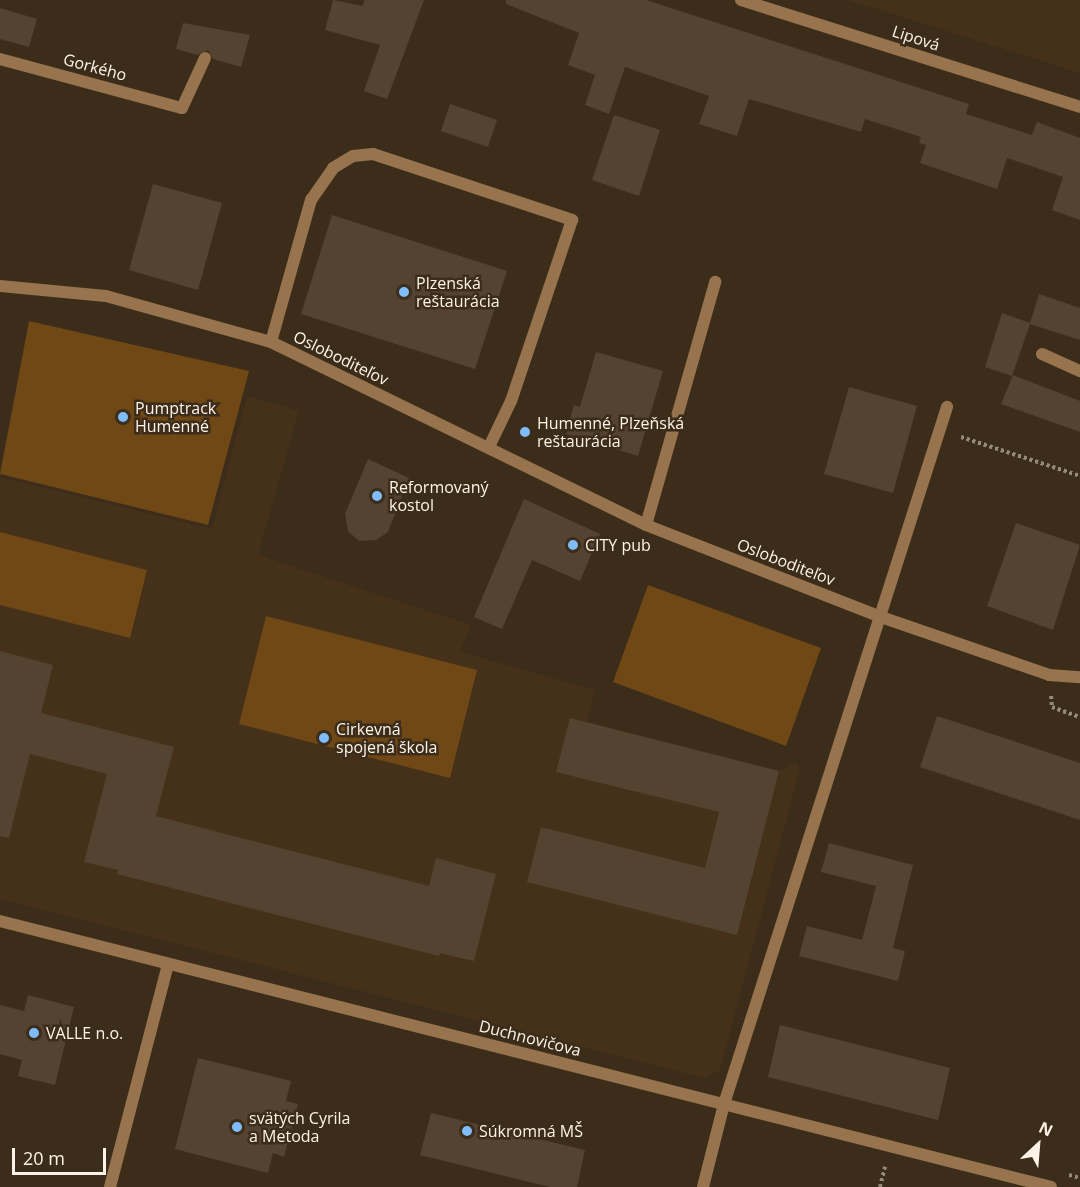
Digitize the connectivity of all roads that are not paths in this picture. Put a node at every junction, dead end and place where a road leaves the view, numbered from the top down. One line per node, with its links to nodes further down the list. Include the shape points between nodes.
1 (741, 0): 4 (street, Lipová)
2 (0, 58): 3 (street, Gorkého, via 182,108)
3 (205, 58)
4 (1080, 107)
5 (715, 282): 12 (street)
6 (0, 286): 7 (street, Osloboditeľov, via 106,296)
7 (271, 342): 11 (street, Osloboditeľov); 11 (street, via 311,200 333,168 353,156 373,154 572,220 511,401)
8 (1042, 354): 9 (street)
9 (1080, 371)
10 (947, 407): 13 (street)
11 (489, 447): 12 (street, Osloboditeľov)
12 (646, 525): 13 (street, Osloboditeľov)
13 (881, 616): 14 (street, Osloboditeľov, via 1049,675); 17 (street)
14 (1080, 677)
15 (0, 921): 16 (street, Duchnovičova)
16 (168, 964): 17 (street, Duchnovičova); 18 (street)
17 (724, 1104): 19 (street); 20 (street, Duchnovičova)
18 (110, 1187)
19 (703, 1187)
20 (1051, 1187)

